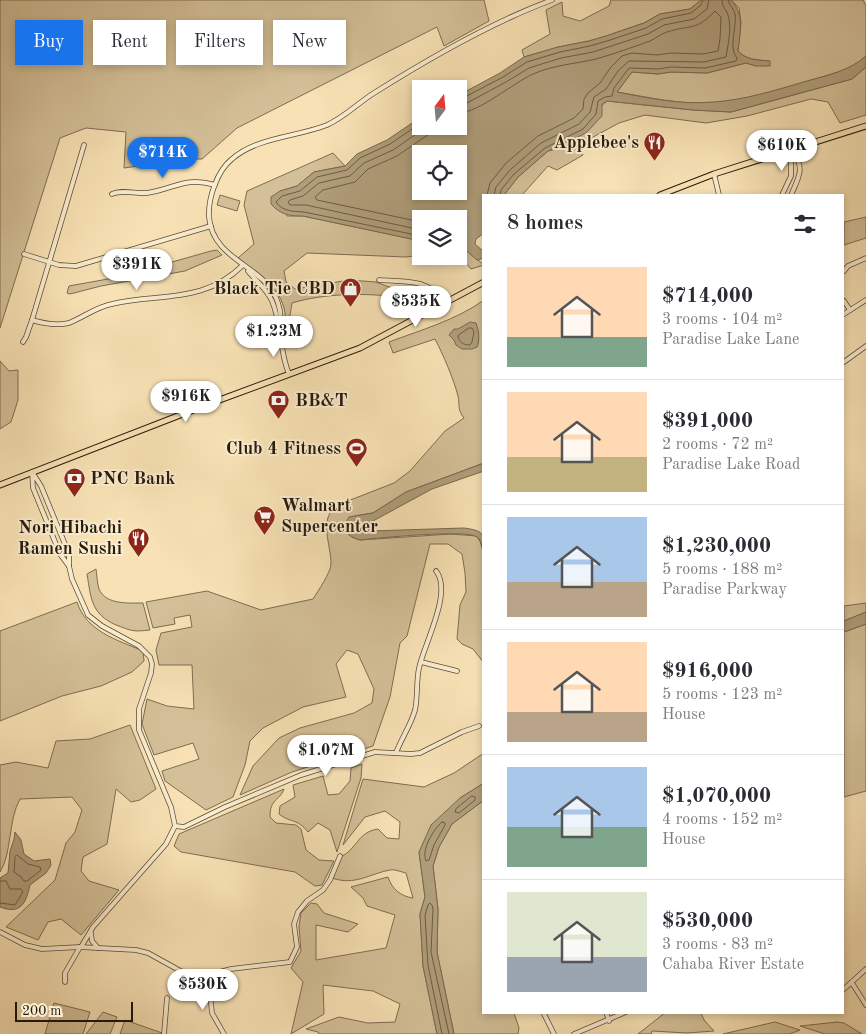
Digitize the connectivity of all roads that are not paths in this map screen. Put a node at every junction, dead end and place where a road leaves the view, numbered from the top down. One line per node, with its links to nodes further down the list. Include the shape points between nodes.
1 (552, 0): 6 (street, via 472,36 373,94 342,117 243,150 225,166)
2 (866, 126): 4 (main road)
3 (84, 145): 15 (street)
4 (791, 150): 5 (main road); 10 (street, via 791,176); 11 (street, via 800,171)
5 (714, 174): 8 (main road); 9 (street)
6 (215, 185): 7 (street, via 189,181 148,193); 12 (street, via 209,212)
7 (112, 194)
8 (663, 194)
9 (719, 194)
10 (782, 194)
11 (792, 194)
12 (211, 226): 15 (street, via 76,266); 16 (street, via 222,248)
13 (24, 254): 15 (street)
14 (866, 258): 17 (street)
15 (49, 262): 25 (street)
16 (243, 265): 25 (street, via 228,279 197,292 109,304 69,323 49,324); 29 (street, via 265,281 280,308 282,353)
17 (844, 271)
18 (379, 280): 21 (street, via 423,284)
19 (482, 283): 21 (main road)
20 (866, 300): 23 (street)
21 (445, 301): 29 (main road, via 360,348)
22 (844, 301): 23 (street)
23 (850, 310): 24 (street)
24 (844, 314)
25 (32, 320): 26 (street)
26 (23, 342)
27 (866, 346): 28 (street)
28 (844, 362)
29 (289, 374): 30 (main road)
30 (32, 472): 31 (main road); 32 (street, via 34,488 60,554); 32 (street, via 69,554)
31 (0, 485)
32 (68, 566): 38 (street, via 88,615 139,646 150,657 151,673 139,709 139,730 171,807)
33 (436, 571): 34 (street, via 442,589 432,633)
34 (421, 662): 35 (street); 37 (street, via 415,710)
35 (457, 671)
36 (479, 726): 37 (street, via 425,752)
37 (396, 753): 38 (street, via 370,754 301,775 184,827)
38 (175, 826): 40 (street, via 166,844)
39 (340, 856): 46 (street, via 323,890 306,901 298,912 294,924 297,947 290,962 231,969)
40 (91, 931): 42 (street); 43 (street, via 92,941)
41 (0, 932): 42 (street, via 25,946 42,949)
42 (80, 947): 43 (street); 48 (street, via 66,973)
43 (98, 948): 46 (street, via 148,953 186,974)
44 (866, 969): 47 (street)
45 (866, 974): 47 (street)
46 (205, 976): 58 (street, via 212,1013)
47 (860, 976): 49 (street)
48 (66, 982)
49 (852, 983): 50 (street); 52 (street)
50 (844, 989)
51 (167, 998): 57 (street)
52 (866, 1005)
53 (543, 1014): 59 (street)
54 (607, 1014): 56 (street)
55 (622, 1014): 56 (street)
56 (609, 1021): 60 (street)
57 (164, 1034)
58 (224, 1034)
59 (554, 1034)
60 (574, 1034)

